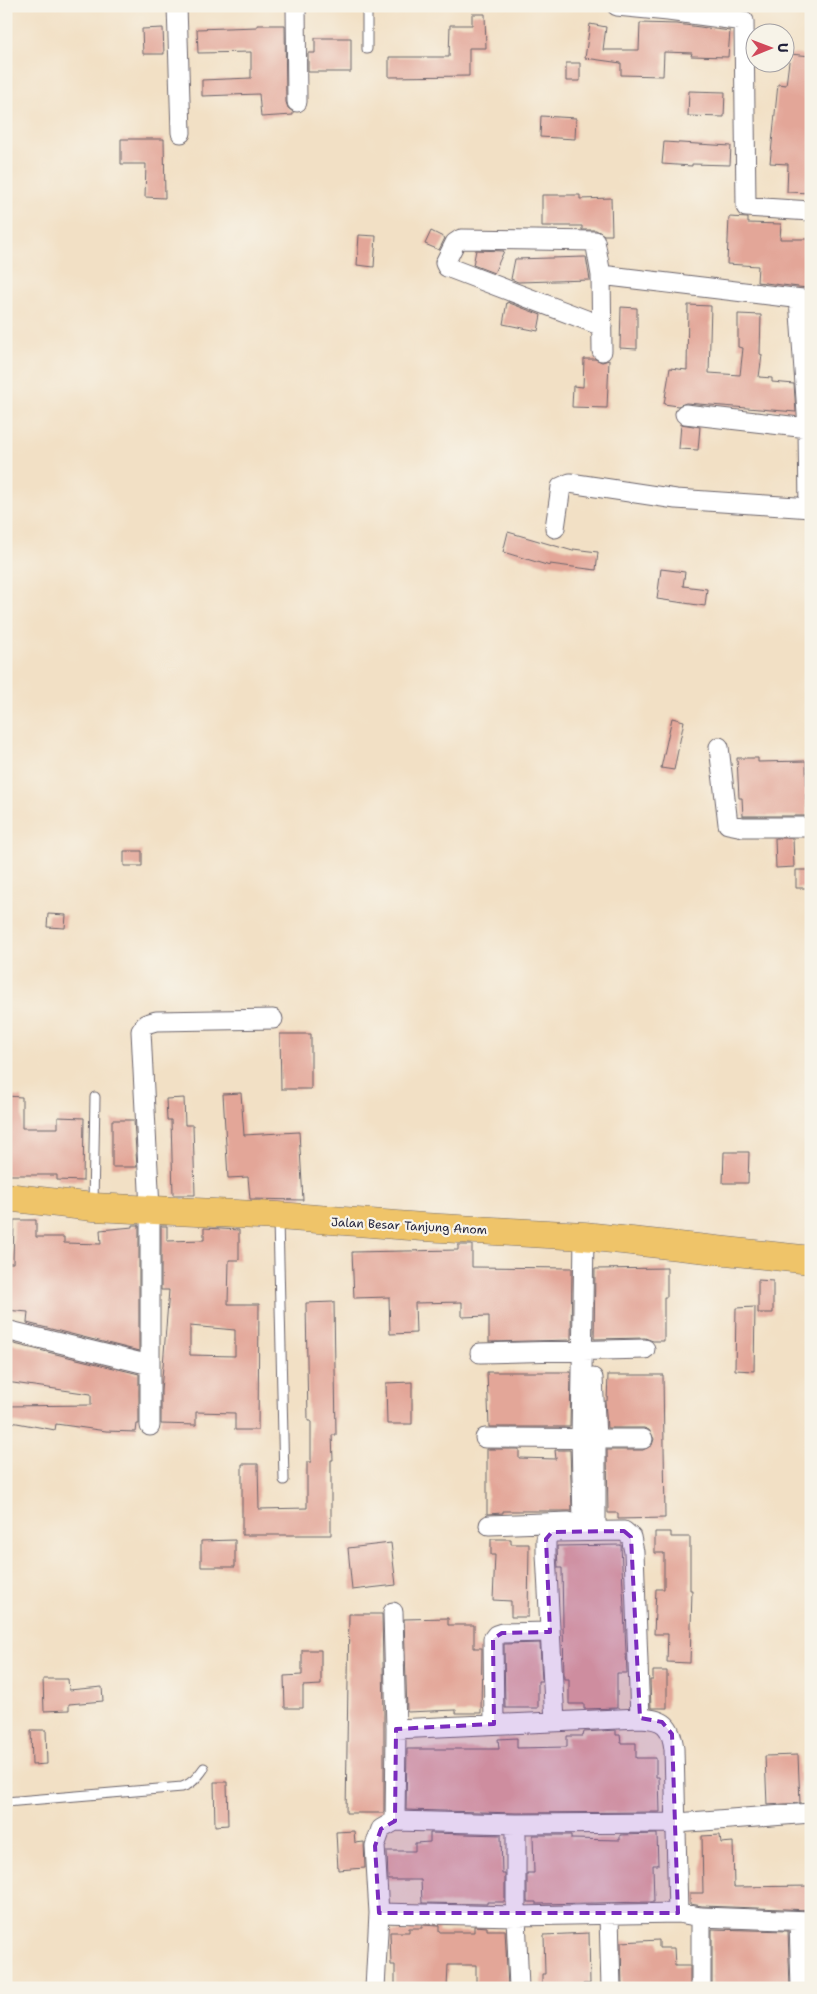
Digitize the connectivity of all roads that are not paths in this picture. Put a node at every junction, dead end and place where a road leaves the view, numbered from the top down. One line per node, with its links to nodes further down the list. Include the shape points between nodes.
1 (177, 6): 8 (street)
2 (296, 6): 7 (street)
3 (366, 6): 6 (lane)
4 (618, 6): 5 (street)
5 (745, 14): 9 (street, via 746,207)
6 (367, 48)
7 (296, 102)
8 (181, 133)
9 (811, 211)
10 (601, 276): 11 (street); 12 (street); 12 (street, via 595,241 461,239 455,243 445,263 447,267)
11 (805, 300): 15 (street)
12 (602, 326): 13 (street)
13 (602, 351)
14 (685, 414): 15 (street)
15 (808, 428): 16 (street)
16 (810, 508): 17 (street, via 676,500 570,483 561,487)
17 (555, 528)
18 (718, 747): 19 (street, via 730,826)
19 (811, 827)
20 (273, 1019): 24 (street, via 156,1021 146,1024 141,1031)
21 (95, 1097): 23 (lane)
22 (6, 1197): 23 (main road, Jalan Besar Tanjung Anom)
23 (93, 1207): 24 (main road, Jalan Besar Tanjung Anom)
24 (150, 1209): 25 (main road, Jalan Besar Tanjung Anom); 32 (street)
25 (278, 1216): 26 (main road, Jalan Besar Tanjung Anom); 37 (lane)
26 (590, 1237): 27 (main road, Jalan Besar Tanjung Anom); 30 (street)
27 (811, 1260)
28 (6, 1330): 32 (street)
29 (645, 1349): 30 (street)
30 (587, 1351): 31 (street); 35 (street)
31 (480, 1353)
32 (150, 1366): 33 (street)
33 (150, 1426)
34 (485, 1438): 35 (street)
35 (588, 1439): 36 (street); 39 (street)
36 (643, 1439)
37 (284, 1480)
38 (625, 1520): 39 (street)
39 (589, 1522): 40 (street)
40 (489, 1525)
41 (393, 1612): 46 (street)
42 (550, 1632): 43 (street, via 546,1539 552,1532 624,1531 630,1536 634,1552); 44 (street); 45 (street, via 502,1633 493,1639)
43 (640, 1718): 44 (street); 51 (street, via 662,1722 672,1734)
44 (555, 1722): 45 (street)
45 (494, 1724): 46 (street)
46 (396, 1729): 50 (street)
47 (204, 1768): 48 (lane, via 190,1785 182,1787)
48 (6, 1802)
49 (811, 1813): 51 (street)
50 (395, 1822): 52 (street); 53 (street, via 380,1829 375,1846)
51 (677, 1823): 52 (street); 54 (street)
52 (516, 1824): 55 (street)
53 (379, 1913): 55 (street); 59 (street)
54 (678, 1913): 56 (street); 57 (street)
55 (516, 1916): 56 (street); 60 (street)
56 (609, 1916): 61 (street)
57 (701, 1917): 58 (street); 62 (street)
58 (805, 1921): 63 (street)
59 (375, 1988)
60 (519, 1988)
61 (611, 1988)
62 (702, 1988)
63 (801, 1988)

